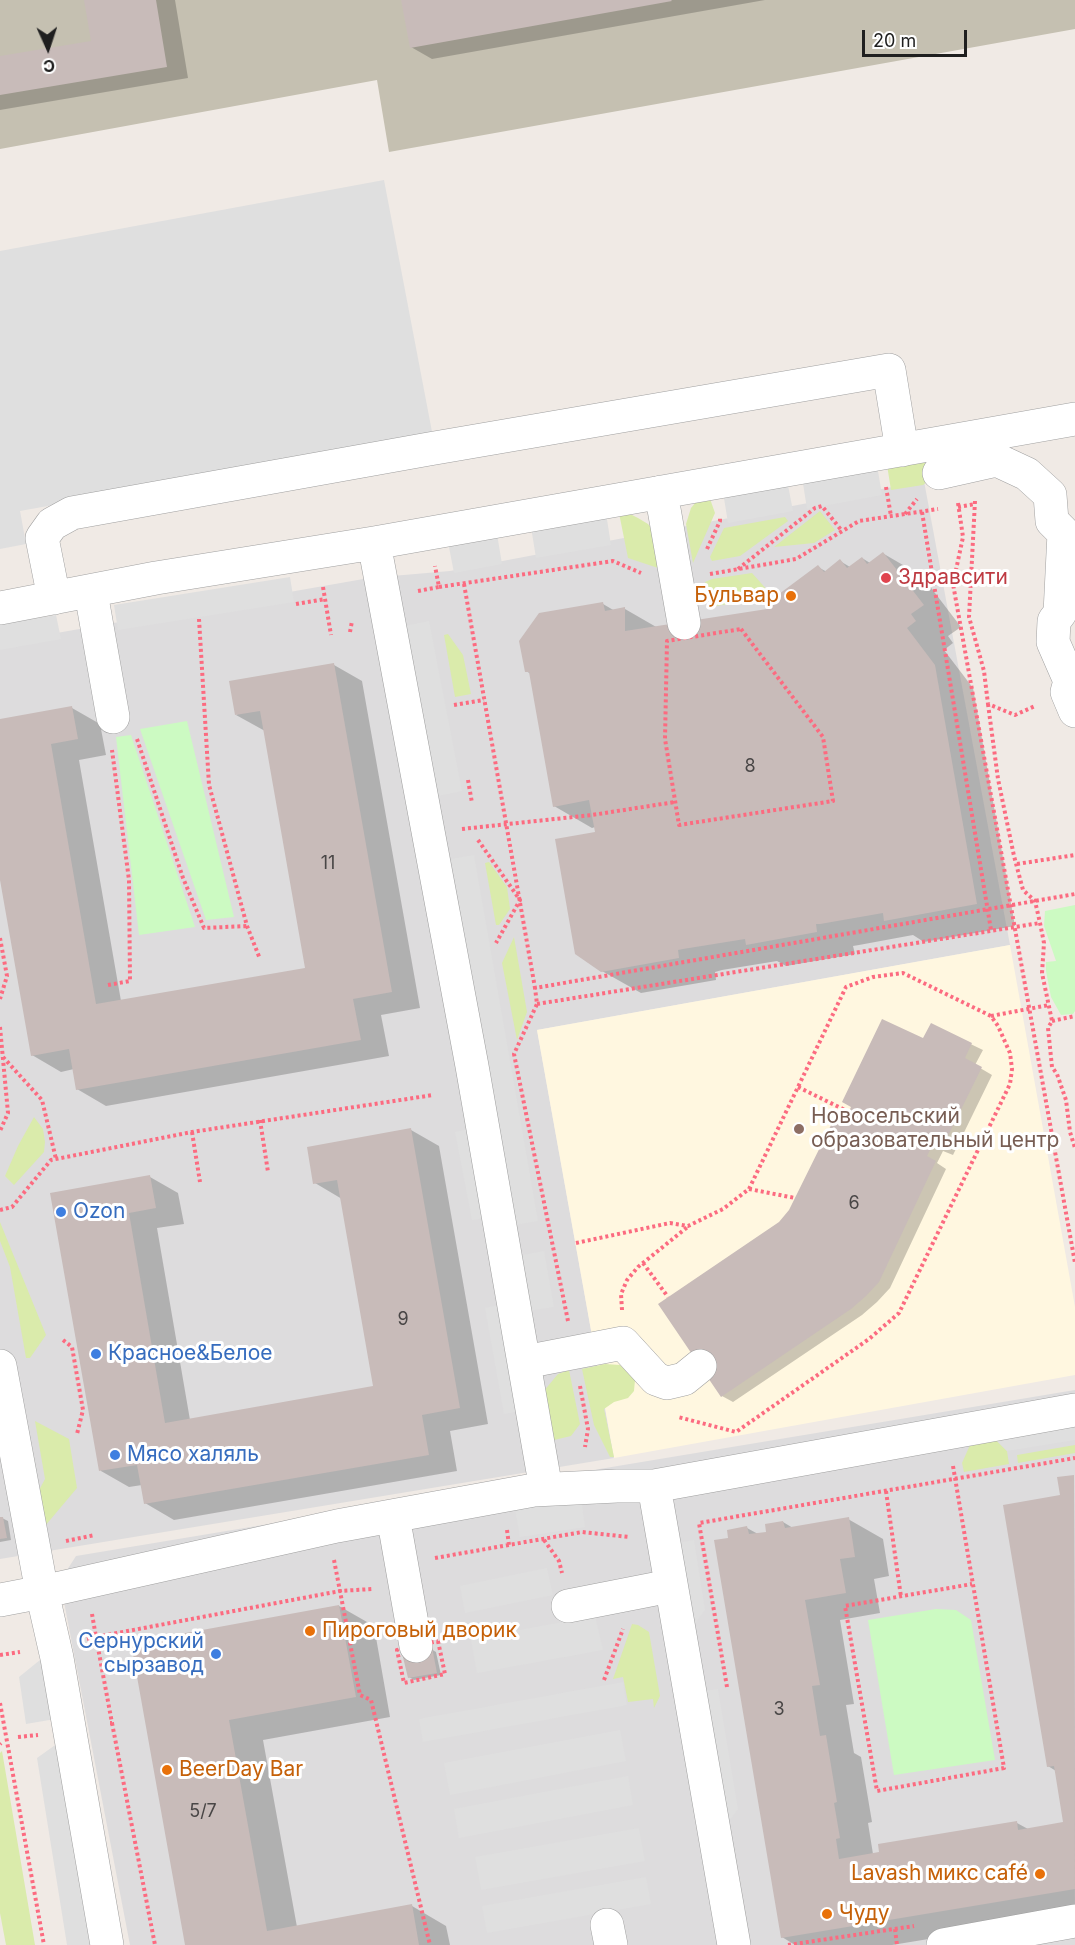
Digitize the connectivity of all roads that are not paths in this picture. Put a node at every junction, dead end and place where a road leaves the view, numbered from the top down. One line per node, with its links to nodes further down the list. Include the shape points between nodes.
1 (1075, 419): 2 (street)
2 (902, 450): 4 (street); 6 (street, via 889,370 441,447 72,513 52,524 42,538)
3 (955, 478): 10 (street, via 997,460 1028,474 1050,495 1052,521 1064,533 1060,613 1054,621 1053,642 1070,681)
4 (661, 492): 5 (street); 9 (street)
5 (374, 543): 6 (street); 12 (street)
6 (54, 598): 8 (street)
7 (93, 604): 11 (street)
8 (0, 608)
9 (684, 622)
10 (1071, 701)
11 (111, 725)
12 (525, 1362): 14 (street, via 623,1343 656,1379 667,1383 684,1379); 17 (street)
13 (0, 1366): 20 (street)
14 (700, 1366)
15 (1075, 1410): 16 (street)
16 (654, 1486): 17 (street); 19 (street)
17 (546, 1490): 18 (street)
18 (393, 1516): 20 (street); 23 (street)
19 (670, 1586): 21 (street); 26 (street)
20 (42, 1592): 22 (street); 25 (street)
21 (566, 1593)
22 (0, 1600)
23 (416, 1646)
24 (1075, 1921): 27 (street)
25 (107, 1945)
26 (734, 1945)
27 (943, 1945)

